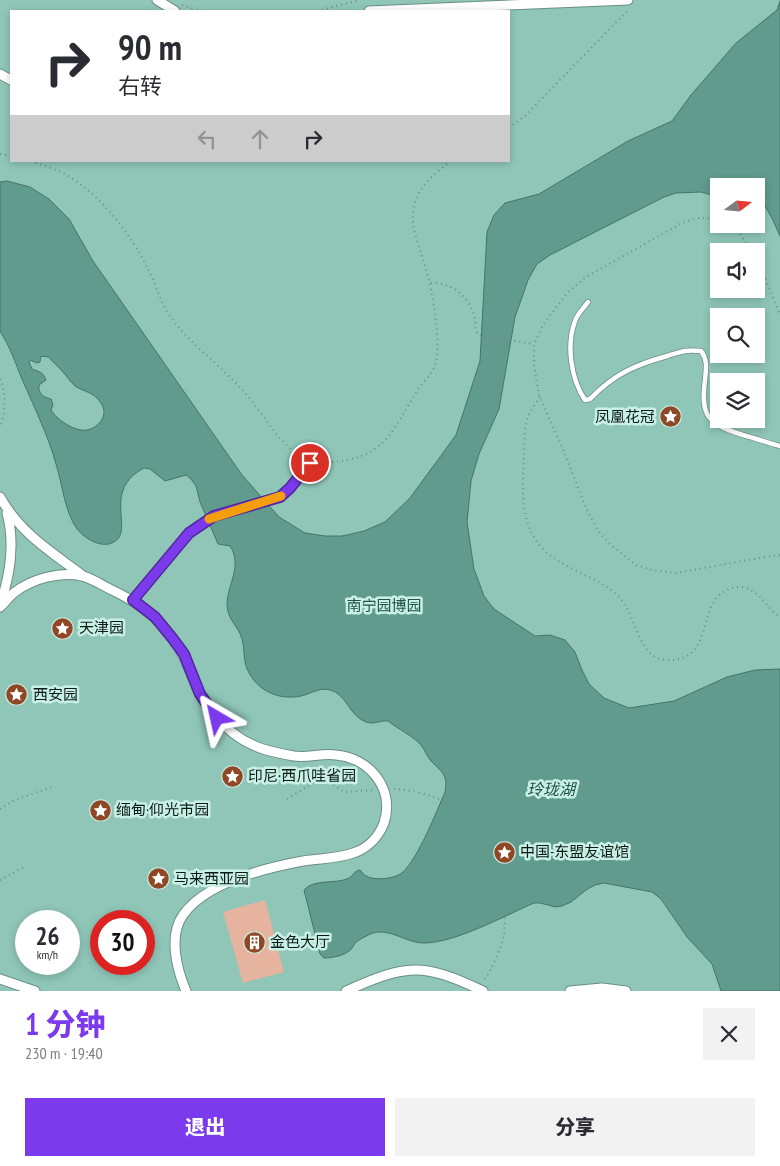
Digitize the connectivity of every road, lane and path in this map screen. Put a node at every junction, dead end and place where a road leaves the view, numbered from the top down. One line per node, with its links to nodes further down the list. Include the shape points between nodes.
1 (157, 0): 4 (street)
2 (360, 0): 6 (path)
3 (629, 4): 7 (street); 8 (path, via 624,16)
4 (176, 7): 5 (path)
5 (193, 10)
6 (321, 10)
7 (406, 10)
8 (510, 127)
9 (33, 162): 21 (path, via 63,174 88,191 112,214 150,271 168,314 182,332 246,394 270,428)
10 (450, 162): 13 (path, via 424,186 413,211 413,226)
11 (710, 219): 16 (path, via 682,223 586,277 568,292)
12 (765, 278): 15 (path)
13 (431, 283): 16 (path, via 446,285 464,298 472,310 478,335); 21 (path, via 438,343 434,370 419,387 395,429 370,454 353,460)
14 (588, 302): 20 (lane, via 575,320 570,344 574,374 585,400 618,374 640,364 690,349 701,351 706,357 704,408 711,421 720,427)
15 (780, 315)
16 (534, 344): 18 (path)
17 (0, 379): 19 (path, via 5,414)
18 (540, 397): 24 (path, via 598,531 636,565 676,573); 28 (path, via 526,425 523,493 531,531 551,556 606,586 619,597 651,655 667,660 691,654 703,634 716,596 735,587 757,594)
19 (0, 428)
20 (780, 446)
21 (310, 463): 26 (lane, via 280,497 214,516 189,533)
22 (0, 496): 23 (street)
23 (5, 506): 25 (street, via 17,523 46,550); 27 (street, via 11,528 11,552)
24 (780, 555)
25 (83, 576): 26 (street); 27 (street, via 54,576 36,581 15,592)
26 (133, 600): 30 (street, via 155,617 173,639 184,654 206,704 230,732 247,744 276,753 346,756 372,771)
27 (0, 606)
28 (780, 617)
29 (51, 787): 32 (path)
30 (384, 790): 31 (path, via 344,792 323,777); 36 (path, via 405,789 444,801 475,827 495,855 504,894 504,935); 38 (street, via 384,823 366,847 345,856 281,866 240,878 200,898 182,915 175,943)
31 (287, 800)
32 (0, 808)
33 (24, 867): 34 (path)
34 (0, 880)
35 (0, 979): 37 (street)
36 (480, 990): 39 (street, via 452,976 412,969 392,972)
37 (35, 991)
38 (186, 991)
39 (346, 991)
40 (570, 991): 41 (street, via 602,988)
41 (626, 991)

